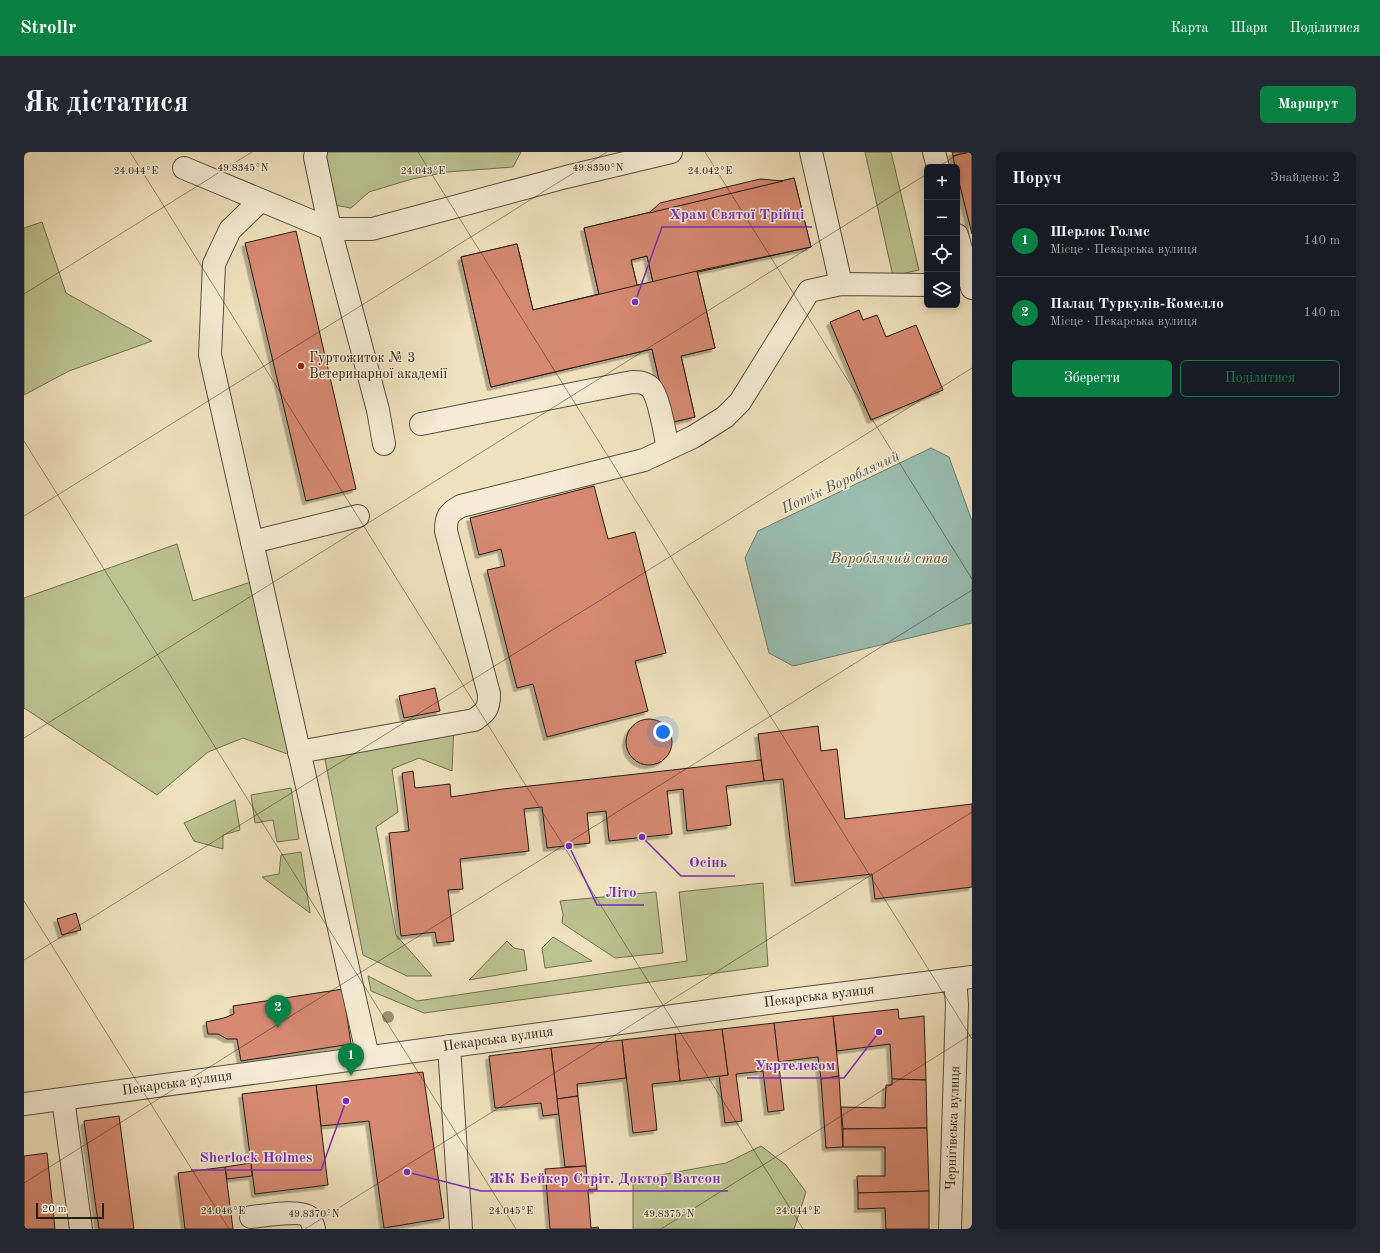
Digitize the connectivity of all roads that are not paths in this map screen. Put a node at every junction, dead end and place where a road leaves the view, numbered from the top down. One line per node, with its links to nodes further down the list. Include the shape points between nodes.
1 (316, 152): 9 (street)
2 (671, 152): 5 (street)
3 (811, 152): 11 (street)
4 (934, 152): 6 (street)
5 (613, 159): 9 (street, via 566,176 372,229)
6 (937, 164)
7 (184, 168): 8 (street)
8 (260, 201): 9 (street); 19 (street, via 230,230 214,264 210,355)
9 (330, 229): 16 (street, via 378,410)
10 (957, 236): 14 (street)
11 (841, 284): 12 (street); 17 (street, via 809,291 740,402 725,417)
12 (924, 285)
13 (960, 288): 14 (street)
14 (972, 289)
15 (421, 424): 17 (street, via 642,382 651,388 656,397)
16 (384, 444)
17 (668, 448): 20 (street, via 644,460 460,506 451,511 446,521 446,531 489,694 489,705 483,714 474,720)
18 (358, 516): 19 (street)
19 (252, 542): 20 (street)
20 (299, 752): 23 (street)
21 (964, 978): 22 (street, Пекарська вулиця); 30 (street, Чернігівська вулиця, via 957,1004)
22 (449, 1046): 23 (street, Пекарська вулиця); 29 (street)
23 (368, 1057): 24 (street, Пекарська вулиця)
24 (63, 1099): 25 (street, Пекарська вулиця); 27 (street)
25 (24, 1104)
26 (251, 1217): 28 (street, via 299,1213 308,1216)
27 (81, 1229)
28 (314, 1229)
29 (461, 1229)
30 (950, 1229)

